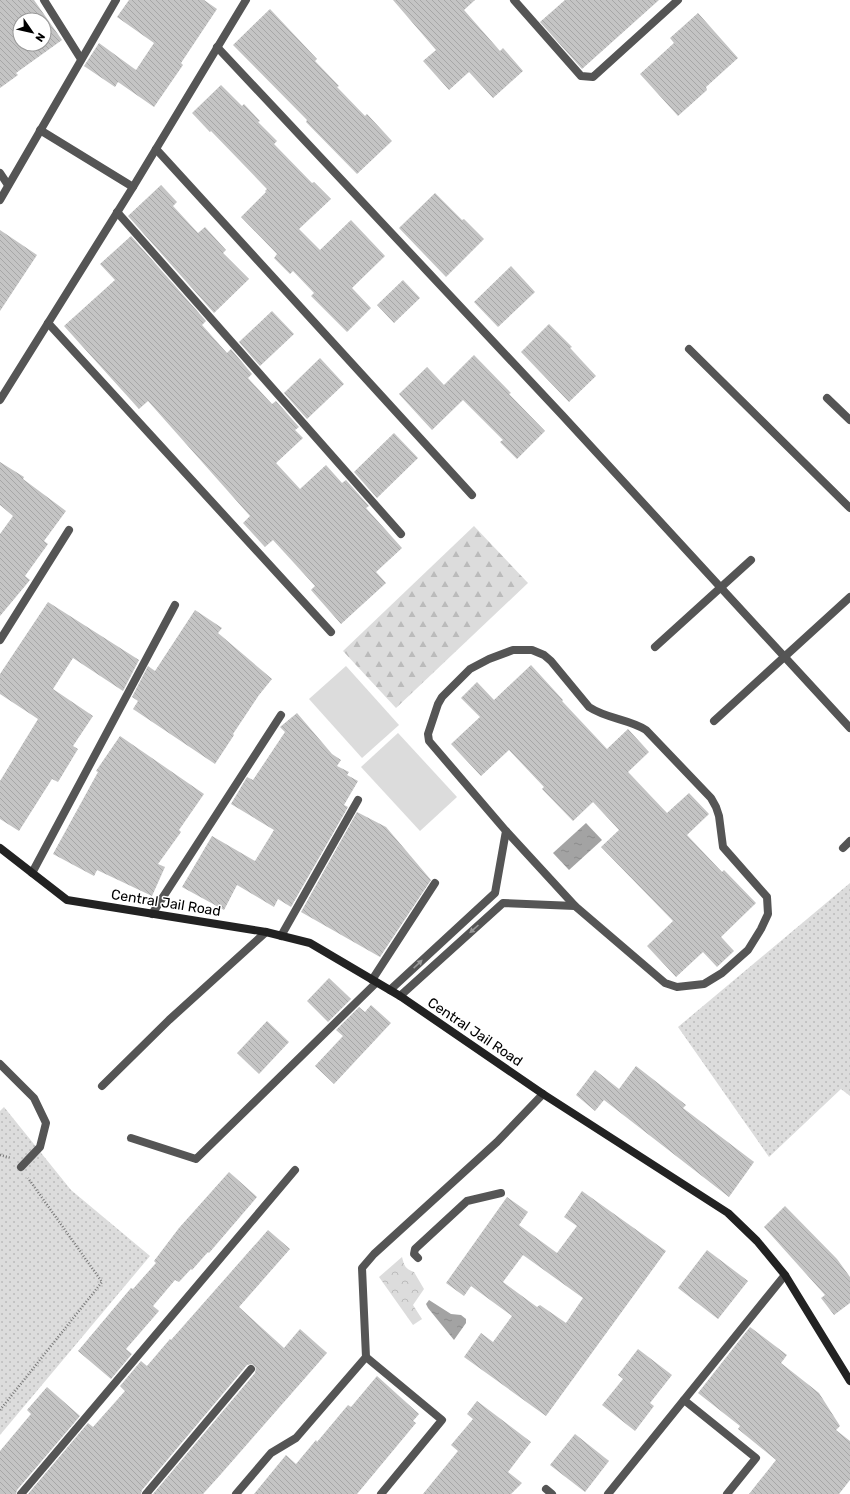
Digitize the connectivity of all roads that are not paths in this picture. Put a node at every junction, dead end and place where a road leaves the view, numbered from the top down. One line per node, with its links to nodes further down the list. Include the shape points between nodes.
1 (44, 0): 7 (street)
2 (116, 0): 7 (street)
3 (514, 0): 4 (street, via 581,76 593,77)
4 (678, 0)
5 (242, 2): 6 (street)
6 (217, 47): 9 (street); 25 (street)
7 (81, 59): 8 (street)
8 (40, 130): 11 (street); 12 (street)
9 (156, 149): 12 (street); 20 (street)
10 (0, 173): 11 (street)
11 (8, 185): 13 (street)
12 (133, 188): 14 (street)
13 (0, 200)
14 (117, 212): 15 (street); 23 (street)
15 (48, 323): 18 (street); 28 (street)
16 (689, 349): 21 (street)
17 (827, 398): 19 (street)
18 (0, 400)
19 (850, 420)
20 (472, 495)
21 (850, 508)
22 (69, 530): 29 (street)
23 (401, 534)
24 (751, 560): 25 (street)
25 (721, 586): 30 (street); 31 (street)
26 (850, 597): 31 (street)
27 (175, 605): 40 (street)
28 (331, 632)
29 (0, 640)
30 (655, 647)
31 (784, 656): 33 (street); 34 (street)
32 (281, 715): 45 (street)
33 (714, 721)
34 (850, 728)
35 (358, 800): 47 (street)
36 (506, 831): 42 (street); 44 (street); 44 (street, via 429,741 428,734 442,697 470,669 502,653 532,650 551,661 589,707 597,712 637,724 646,730 711,798 719,816 723,847 767,897 768,914 748,950 722,973 704,984 677,987 665,983)
37 (850, 842): 39 (street)
38 (0, 848): 40 (main road, Central Jail Road)
39 (843, 848)
40 (32, 873): 45 (main road, Central Jail Road, via 67,900)
41 (435, 883): 48 (street)
42 (495, 892): 43 (street); 49 (street, one-way to 42)
43 (503, 903): 44 (street); 50 (street, one-way to 50)
44 (575, 906)
45 (152, 914): 46 (main road, Central Jail Road)
46 (266, 932): 47 (main road, Central Jail Road); 52 (street, via 169,1020)
47 (281, 936): 48 (main road, Central Jail Road, via 310,944)
48 (374, 981): 49 (main road, Central Jail Road); 54 (street, via 196,1159)
49 (390, 990): 50 (main road, Central Jail Road)
50 (400, 996): 53 (main road, Central Jail Road)
51 (0, 1064): 55 (street, via 34,1098 46,1123 40,1147)
52 (102, 1086)
53 (543, 1094): 59 (main road, Central Jail Road, via 728,1213 757,1241); 60 (street, via 497,1142 374,1254 362,1268)
54 (131, 1138)
55 (21, 1167)
56 (295, 1170): 64 (street)
57 (501, 1193): 58 (street, via 467,1201 415,1249 414,1254)
58 (418, 1258)
59 (785, 1276): 62 (main road, Central Jail Road); 63 (street)
60 (366, 1357): 66 (street, via 296,1438 271,1453); 67 (street, via 442,1420)
61 (251, 1369): 65 (street)
62 (850, 1381)
63 (684, 1400): 68 (street); 69 (street, via 756,1458)
64 (21, 1494)
65 (146, 1494)
66 (236, 1494)
67 (381, 1494)
68 (608, 1494)
69 (727, 1494)

